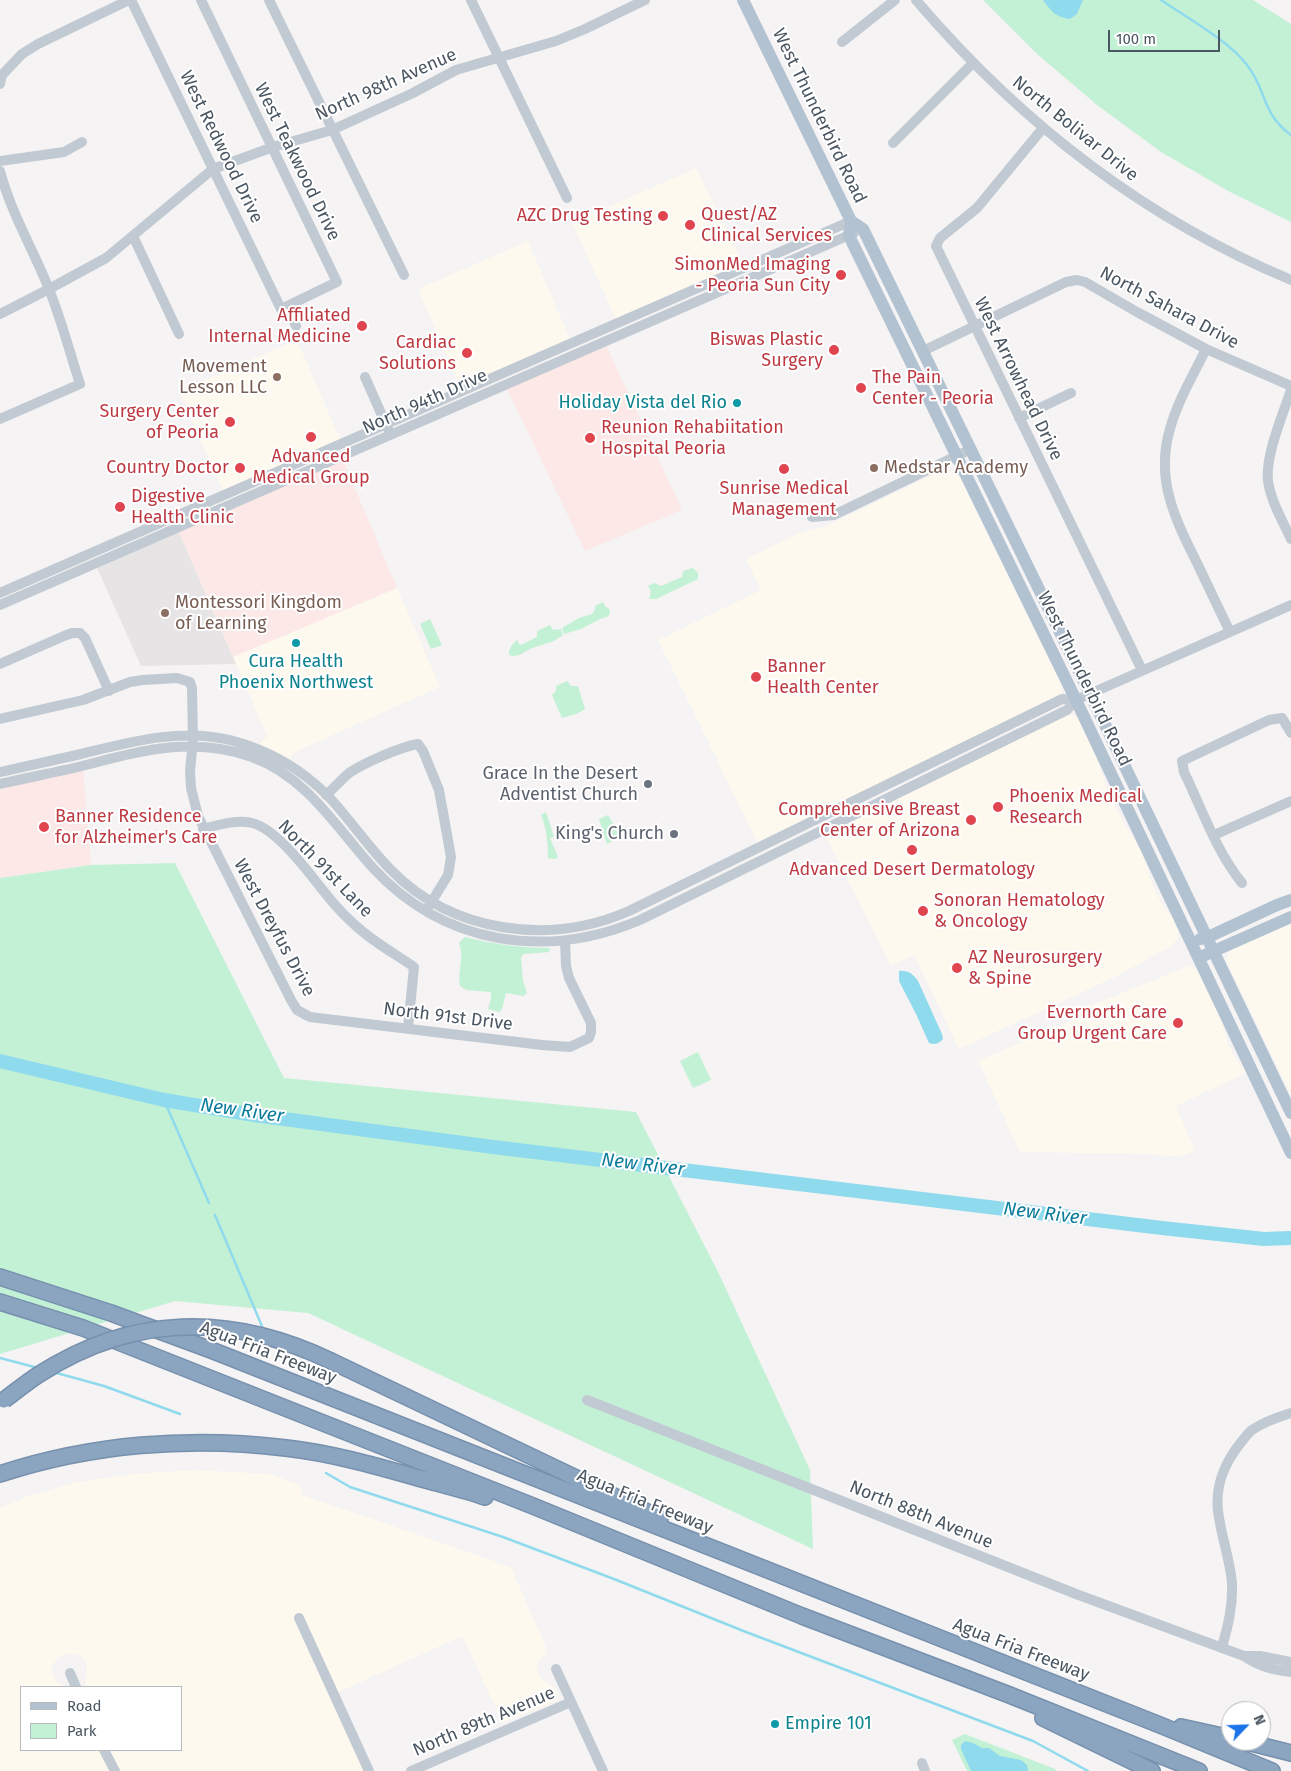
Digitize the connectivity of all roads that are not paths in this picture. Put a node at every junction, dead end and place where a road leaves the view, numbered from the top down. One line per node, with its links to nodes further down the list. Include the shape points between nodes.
1 (130, 0): 12 (street, via 22,54 2,75); 19 (street, West Redwood Drive)
2 (201, 0): 17 (street, West Teakwood Drive)
3 (269, 0): 14 (street)
4 (471, 0): 10 (street)
5 (645, 0): 10 (street, North 98th Avenue, via 556,41)
6 (743, 0): 22 (main road, West Thunderbird Road)
7 (895, 0): 9 (street)
8 (916, 0): 11 (street, North Bolivar Drive)
9 (842, 42)
10 (499, 58): 14 (street, North 98th Avenue, via 456,70); 21 (street)
11 (973, 64): 13 (street, North Bolivar Drive); 16 (street)
12 (0, 84)
13 (1043, 128): 31 (street, North Bolivar Drive, via 1088,164 1170,219 1225,250); 38 (street, West Arrowhead Drive, via 977,208 940,238 936,246)
14 (332, 130): 17 (street, North 98th Avenue); 30 (street)
15 (82, 142): 18 (street, via 64,152)
16 (893, 142)
17 (272, 147): 19 (street, North 98th Avenue); 33 (street, West Teakwood Drive, via 337,282)
18 (0, 160)
19 (213, 169): 25 (street, North 98th Avenue); 33 (street, West Redwood Drive)
20 (0, 171): 32 (street, via 5,191)
21 (567, 198)
22 (851, 221): 23 (main road, West Thunderbird Road); 24 (main road, West Thunderbird Road); 26 (street, North 94th Drive)
23 (863, 229): 24 (street, North 94th Drive); 43 (main road, West Thunderbird Road)
24 (849, 235): 27 (street, North 94th Drive); 34 (main road, West Thunderbird Road)
25 (133, 236): 32 (street, North 98th Avenue, via 106,258); 39 (street)
26 (797, 245): 27 (street); 28 (street, North 94th Drive)
27 (802, 255): 29 (street, North 94th Drive)
28 (757, 263): 29 (street); 36 (street, North 94th Drive)
29 (762, 273): 40 (street, North 94th Drive)
30 (404, 275)
31 (1291, 280)
32 (49, 289): 35 (street, North 98th Avenue); 51 (street, via 80,384)
33 (284, 308): 37 (street, West Redwood Drive)
34 (885, 308): 43 (main road, via 916,350); 55 (main road, West Thunderbird Road)
35 (0, 314)
36 (617, 324): 40 (street); 41 (street, North 94th Drive)
37 (296, 326)
38 (975, 326): 42 (street, North Sahara Drive, via 1066,282 1077,280); 43 (street, North Sahara Drive); 50 (street, West Arrowhead Drive)
39 (179, 334)
40 (622, 334): 44 (street, North 94th Drive)
41 (574, 343): 44 (street); 48 (street, North 94th Drive)
42 (1206, 349): 46 (street, North Sahara Drive); 63 (street, via 1170,429 1165,460 1166,488 1180,530)
43 (923, 351): 54 (main road, West Thunderbird Road)
44 (578, 353): 49 (street, North 94th Drive)
45 (365, 377): 52 (street)
46 (1291, 388): 57 (street, via 1270,454 1268,480 1275,505)
47 (1071, 393): 50 (street)
48 (441, 401): 49 (street); 52 (street, North 94th Drive)
49 (445, 411): 53 (street, North 94th Drive)
50 (1019, 418): 65 (street, West Arrowhead Drive)
51 (0, 419)
52 (386, 425): 53 (street); 58 (street, North 94th Drive)
53 (390, 435): 59 (street, North 94th Drive)
54 (971, 448): 55 (street); 67 (main road, West Thunderbird Road)
55 (956, 456): 56 (street, via 834,515); 68 (main road, West Thunderbird Road)
56 (812, 517)
57 (1291, 539)
58 (104, 548): 59 (street); 60 (street, North 94th Drive)
59 (108, 558): 61 (street, North 94th Drive)
60 (0, 593)
61 (0, 605)
62 (1291, 605): 63 (street)
63 (1230, 632): 65 (street)
64 (0, 664): 66 (street, via 64,636 80,633)
65 (1142, 670): 67 (street)
66 (109, 691): 69 (street); 72 (street, West Dreyfus Drive, via 130,682 156,678 190,682)
67 (1090, 693): 68 (street); 97 (main road, West Thunderbird Road)
68 (1076, 700): 71 (street, via 1062,699); 73 (street, via 1067,710); 100 (main road, West Thunderbird Road)
69 (0, 718)
70 (1291, 733): 86 (street, via 1282,718 1269,720 1182,761 1184,772)
71 (992, 734): 73 (street); 78 (street)
72 (192, 735): 74 (street, West Dreyfus Drive); 75 (street, via 228,740); 77 (street, via 142,740)
73 (996, 745): 80 (street)
74 (192, 746): 76 (street, via 236,753); 79 (street, via 154,749); 85 (street, West Dreyfus Drive, via 191,788)
75 (274, 756): 76 (street); 81 (street, via 309,779)
76 (269, 766): 93 (street, via 314,798 379,874 405,897)
77 (0, 772)
78 (898, 780): 80 (street); 83 (street)
79 (0, 784)
80 (904, 790): 84 (street)
81 (326, 795): 93 (street, via 390,869); 93 (street, via 360,767 418,744 439,790 451,857 448,875)
82 (1291, 801): 86 (street)
83 (836, 810): 84 (street); 87 (street)
84 (841, 821): 88 (street)
85 (203, 829): 103 (street, West Dreyfus Drive, via 291,1000); 104 (street, North 91st Lane, via 240,822 264,829 278,839 356,926 414,967)
86 (1214, 835): 91 (street)
87 (770, 842): 88 (street); 89 (street)
88 (776, 852): 90 (street)
89 (711, 871): 90 (street); 95 (street)
90 (716, 881): 95 (street, via 640,920)
91 (1242, 883)
92 (1291, 900): 97 (main road)
93 (429, 906): 96 (street); 98 (street, via 466,930)
94 (1291, 917): 101 (main road)
95 (602, 928): 96 (street); 99 (street)
96 (507, 929): 98 (street)
97 (1206, 938): 100 (main road); 101 (main road, West Thunderbird Road)
98 (507, 940): 99 (street)
99 (565, 941): 104 (street, North 91st Drive, via 569,978 591,1024 589,1038 570,1047 559,1047)
100 (1190, 942): 102 (main road, West Thunderbird Road)
101 (1212, 952): 102 (main road); 105 (main road, West Thunderbird Road)
102 (1198, 958): 106 (main road, West Thunderbird Road)
103 (303, 1014): 104 (street, North 91st Drive)
104 (408, 1028)
105 (1291, 1113)
106 (1291, 1153)
107 (0, 1277): 114 (highway, Agua Fria Freeway, via 211,1350)
108 (0, 1302): 113 (highway, via 83,1328)
109 (588, 1400): 116 (street, North 88th Avenue, via 1076,1594)
110 (2, 1401): 114 (highway, bridge, via 38,1375 118,1338 177,1327 218,1327 253,1332 306,1349 673,1524 777,1567)
111 (1291, 1413): 116 (street, via 1251,1431 1222,1471 1218,1510 1231,1575 1232,1598)
112 (0, 1474): 113 (highway, via 124,1447 230,1443 287,1448 342,1458 485,1498)
113 (533, 1506): 123 (highway, via 802,1616)
114 (796, 1582): 125 (highway, Agua Fria Freeway)
115 (299, 1618): 131 (street)
116 (1222, 1647): 117 (street, North 88th Avenue)
117 (1244, 1656): 118 (street, North 88th Avenue); 120 (street, North 88th Avenue, via 1268,1669)
118 (1291, 1662)
119 (556, 1669): 124 (street)
120 (1291, 1672)
121 (70, 1673): 122 (street)
122 (76, 1686)
123 (1007, 1694): 134 (highway, via 1038,1716); 135 (highway)
124 (571, 1702): 132 (street, North 89th Avenue); 133 (street)
125 (1160, 1725): 126 (highway); 136 (highway, Agua Fria Freeway)
126 (1221, 1736)
127 (1271, 1748): 129 (highway)
128 (105, 1751): 130 (street)
129 (1291, 1753)
130 (115, 1771)
131 (369, 1771)
132 (411, 1771)
133 (603, 1771)
134 (1152, 1771)
135 (1199, 1771)
136 (1272, 1771)

